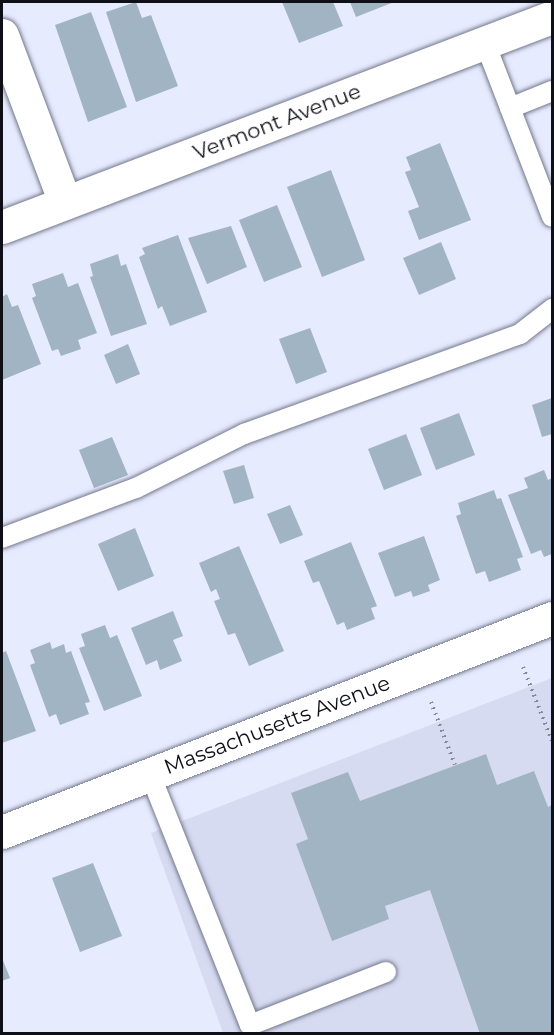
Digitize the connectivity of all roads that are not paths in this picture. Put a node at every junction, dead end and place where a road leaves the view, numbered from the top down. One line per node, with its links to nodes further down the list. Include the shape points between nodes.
1 (552, 17): 3 (street, Vermont Avenue)
2 (2, 35): 6 (street)
3 (485, 43): 5 (lane); 6 (street, Vermont Avenue)
4 (552, 91): 5 (lane)
5 (510, 108): 7 (lane)
6 (65, 203): 8 (street, Vermont Avenue)
7 (552, 217)
8 (2, 227)
9 (552, 309): 10 (lane, via 520,334 244,434 136,488)
10 (2, 538)
11 (552, 618): 12 (street, Massachusetts Avenue)
12 (150, 774): 13 (street, Massachusetts Avenue); 15 (lane)
13 (2, 832)
14 (386, 972): 15 (lane)
15 (247, 1029)

